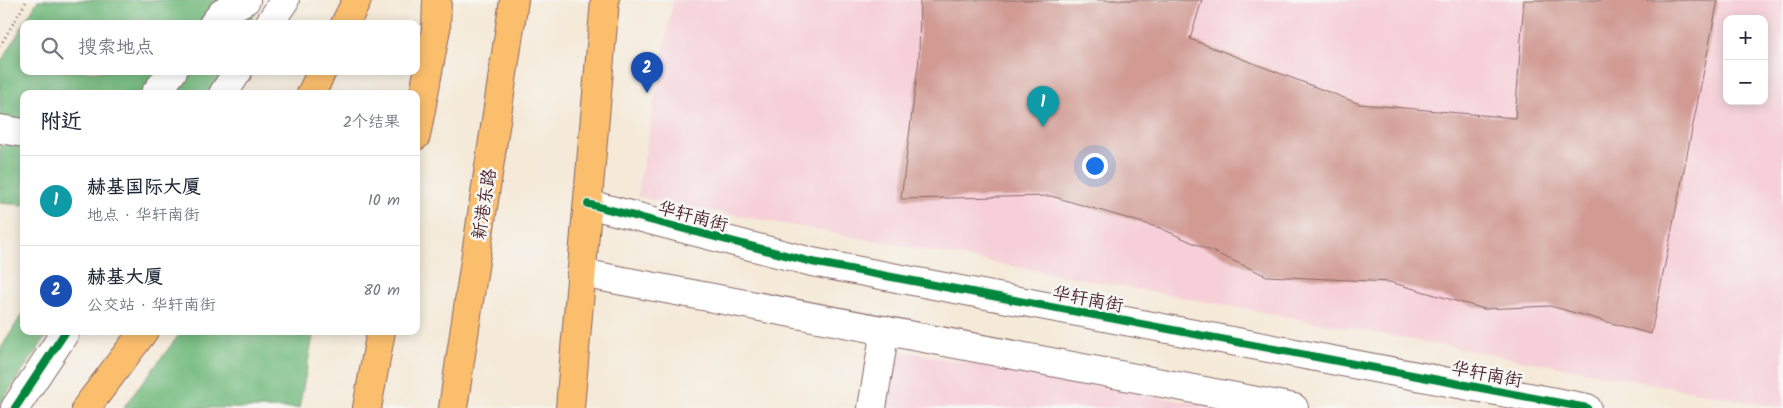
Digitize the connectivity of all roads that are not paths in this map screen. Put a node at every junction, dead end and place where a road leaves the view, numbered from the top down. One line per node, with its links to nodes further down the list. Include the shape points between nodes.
1 (246, 0): 7 (street, via 222,13)
2 (284, 0): 8 (street)
3 (357, 0): 9 (main road)
4 (437, 0): 16 (main road, via 436,29)
5 (514, 0): 28 (main road, 新港东路)
6 (606, 0): 19 (main road)
7 (216, 20)
8 (272, 20)
9 (347, 20)
10 (170, 75): 13 (street)
11 (235, 75): 14 (street)
12 (320, 75): 15 (main road)
13 (158, 90)
14 (226, 90)
15 (313, 90)
16 (420, 115)
17 (0, 129): 18 (street)
18 (20, 132)
19 (588, 204): 20 (main road); 32 (street, 华轩南街, via 812,262)
20 (581, 273): 21 (street); 29 (main road)
21 (885, 330): 30 (street); 31 (street)
22 (63, 335): 25 (street)
23 (141, 335): 26 (main road)
24 (380, 335): 27 (main road)
25 (15, 408)
26 (86, 408)
27 (367, 408)
28 (453, 408)
29 (570, 408)
30 (872, 408)
31 (1294, 408)
32 (1587, 408)

